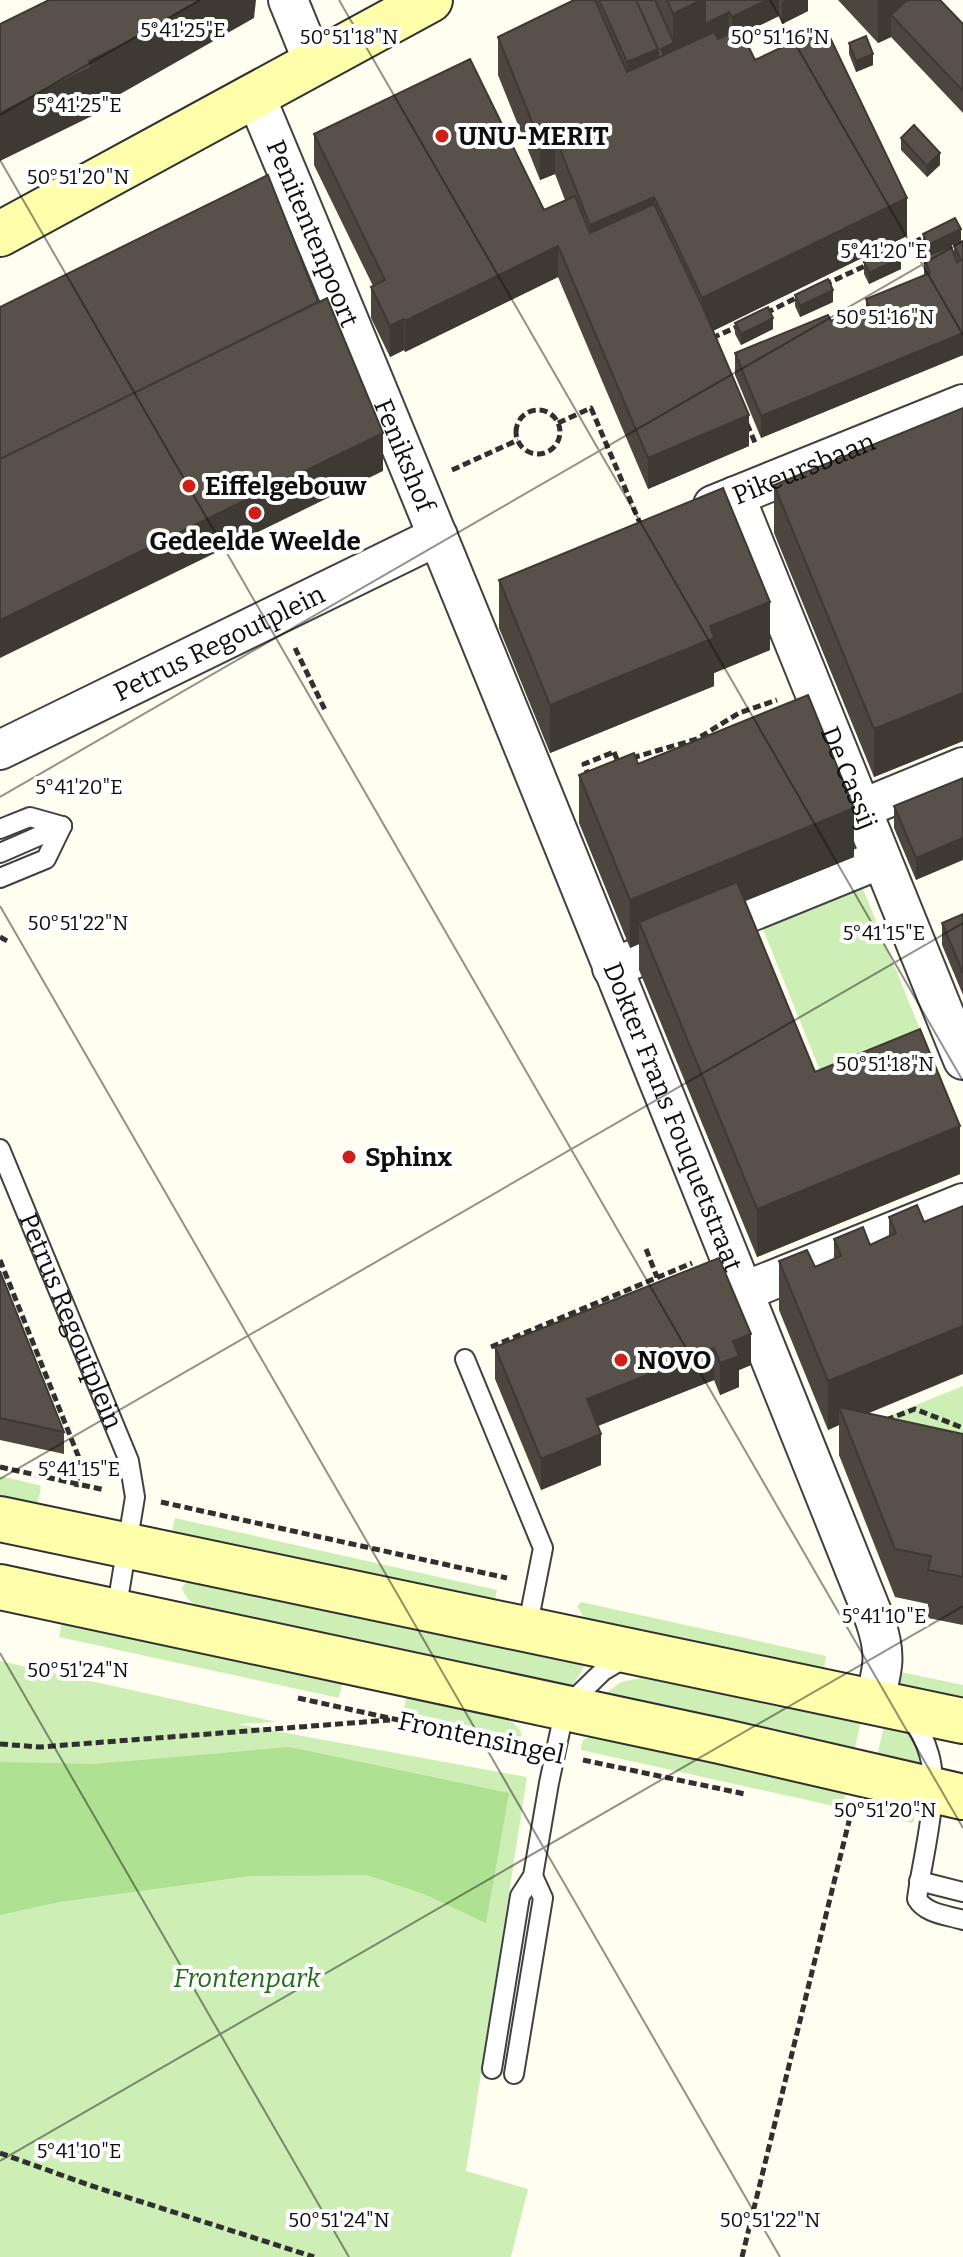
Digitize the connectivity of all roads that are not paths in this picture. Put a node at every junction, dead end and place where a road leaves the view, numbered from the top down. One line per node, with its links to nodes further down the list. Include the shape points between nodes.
1 (288, 0): 3 (street)
2 (430, 0): 3 (main road)
3 (314, 64): 4 (main road)
4 (255, 95): 5 (main road); 6 (street, Penitentenpoort)
5 (0, 234)
6 (372, 373): 10 (street, Fenikshof)
7 (963, 405): 8 (street, Pikeursbaan)
8 (735, 496): 9 (street, Pikeursbaan); 13 (street, De Cassij)
9 (644, 534)
10 (438, 536): 11 (street, Petrus Regoutplein); 19 (street, Dokter Frans Fouquetstraat, via 481,601)
11 (0, 750)
12 (963, 767): 13 (street)
13 (861, 809): 17 (street, De Cassij)
14 (62, 826): 15 (lane, via 30,817); 16 (lane); 18 (lane, via 46,859)
15 (0, 829)
16 (0, 853)
17 (881, 859): 19 (street); 20 (street, De Cassij)
18 (0, 878)
19 (612, 968): 23 (street, Dokter Frans Fouquetstraat)
20 (963, 1060)
21 (0, 1149): 26 (lane, Petrus Regoutplein, via 129,1461 135,1497)
22 (963, 1203): 23 (street)
23 (745, 1291): 31 (street, Dokter Frans Fouquetstraat, via 875,1620)
24 (465, 1359): 29 (lane, via 543,1548)
25 (0, 1519): 26 (main road)
26 (128, 1546): 28 (lane, Petrus Regoutplein); 29 (main road)
27 (0, 1587): 28 (main road, Frontensingel)
28 (116, 1612): 32 (main road, Frontensingel)
29 (527, 1629): 30 (main road)
30 (635, 1653): 31 (main road); 32 (lane, via 603,1671)
31 (890, 1706): 33 (main road); 34 (lane, via 922,1733)
32 (565, 1708): 34 (main road, Frontensingel); 35 (lane)
33 (963, 1721)
34 (948, 1793): 36 (lane)
35 (533, 1876): 39 (lane, via 520,1896); 40 (lane, via 543,1898)
36 (919, 1881): 37 (lane); 38 (lane, via 921,1905)
37 (963, 1892)
38 (963, 1920)
39 (492, 2069)
40 (514, 2074)

